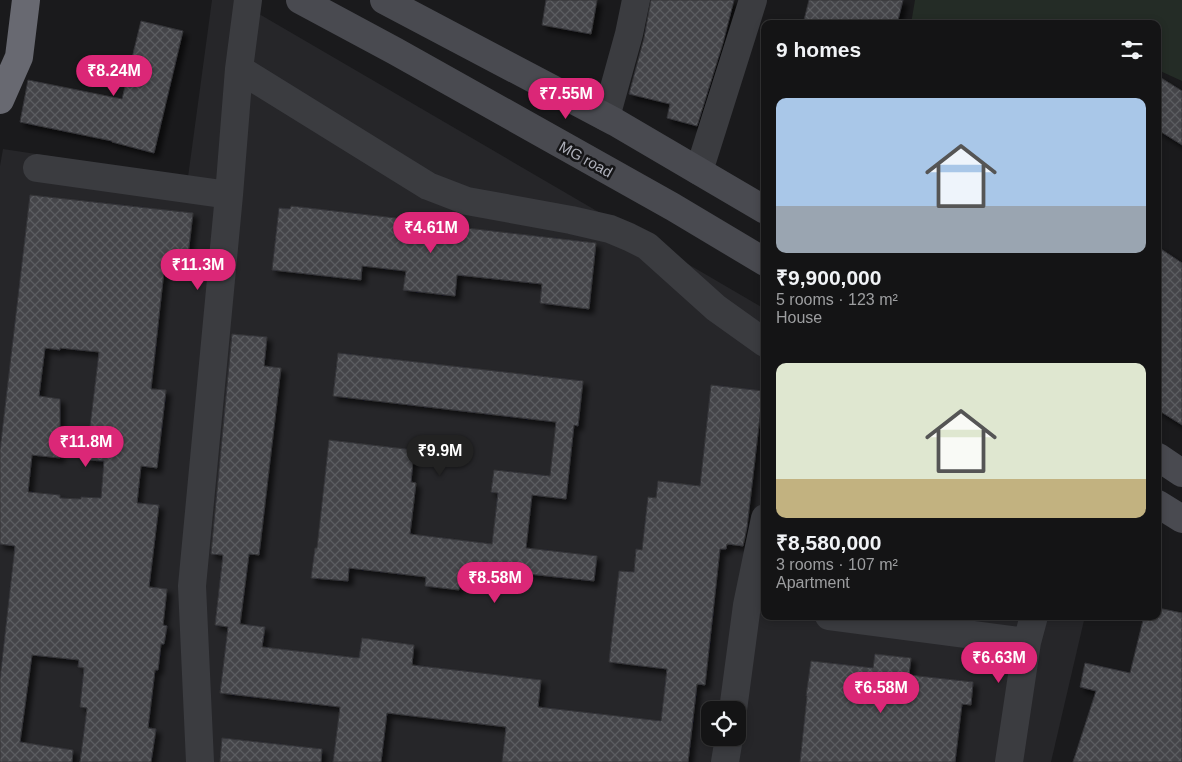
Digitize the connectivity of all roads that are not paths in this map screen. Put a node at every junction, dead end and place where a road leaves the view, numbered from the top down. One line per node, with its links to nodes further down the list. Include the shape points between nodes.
1 (26, 0): 8 (highway, via 19,57)
2 (248, 0): 7 (street)
3 (300, 0): 14 (main road, MG road, via 664,202)
4 (384, 0): 9 (main road)
5 (636, 0): 9 (street)
6 (753, 0): 11 (street)
7 (239, 69): 12 (street); 15 (street, via 428,186 468,201 610,229 647,246 716,308)
8 (0, 100)
9 (606, 117): 11 (main road)
10 (37, 168): 12 (street)
11 (699, 171): 13 (main road)
12 (229, 195): 27 (street, via 192,586)
13 (761, 208)
14 (761, 260)
15 (761, 340)
16 (1161, 459): 17 (main road)
17 (1182, 473)
18 (1161, 506): 19 (main road)
19 (1182, 519)
20 (761, 558): 21 (street)
21 (756, 607): 25 (street)
22 (859, 620): 24 (street)
23 (1033, 620): 24 (street)
24 (1027, 642): 29 (street)
25 (735, 701)
26 (728, 746): 28 (street)
27 (200, 762)
28 (725, 762)
29 (1009, 762)

